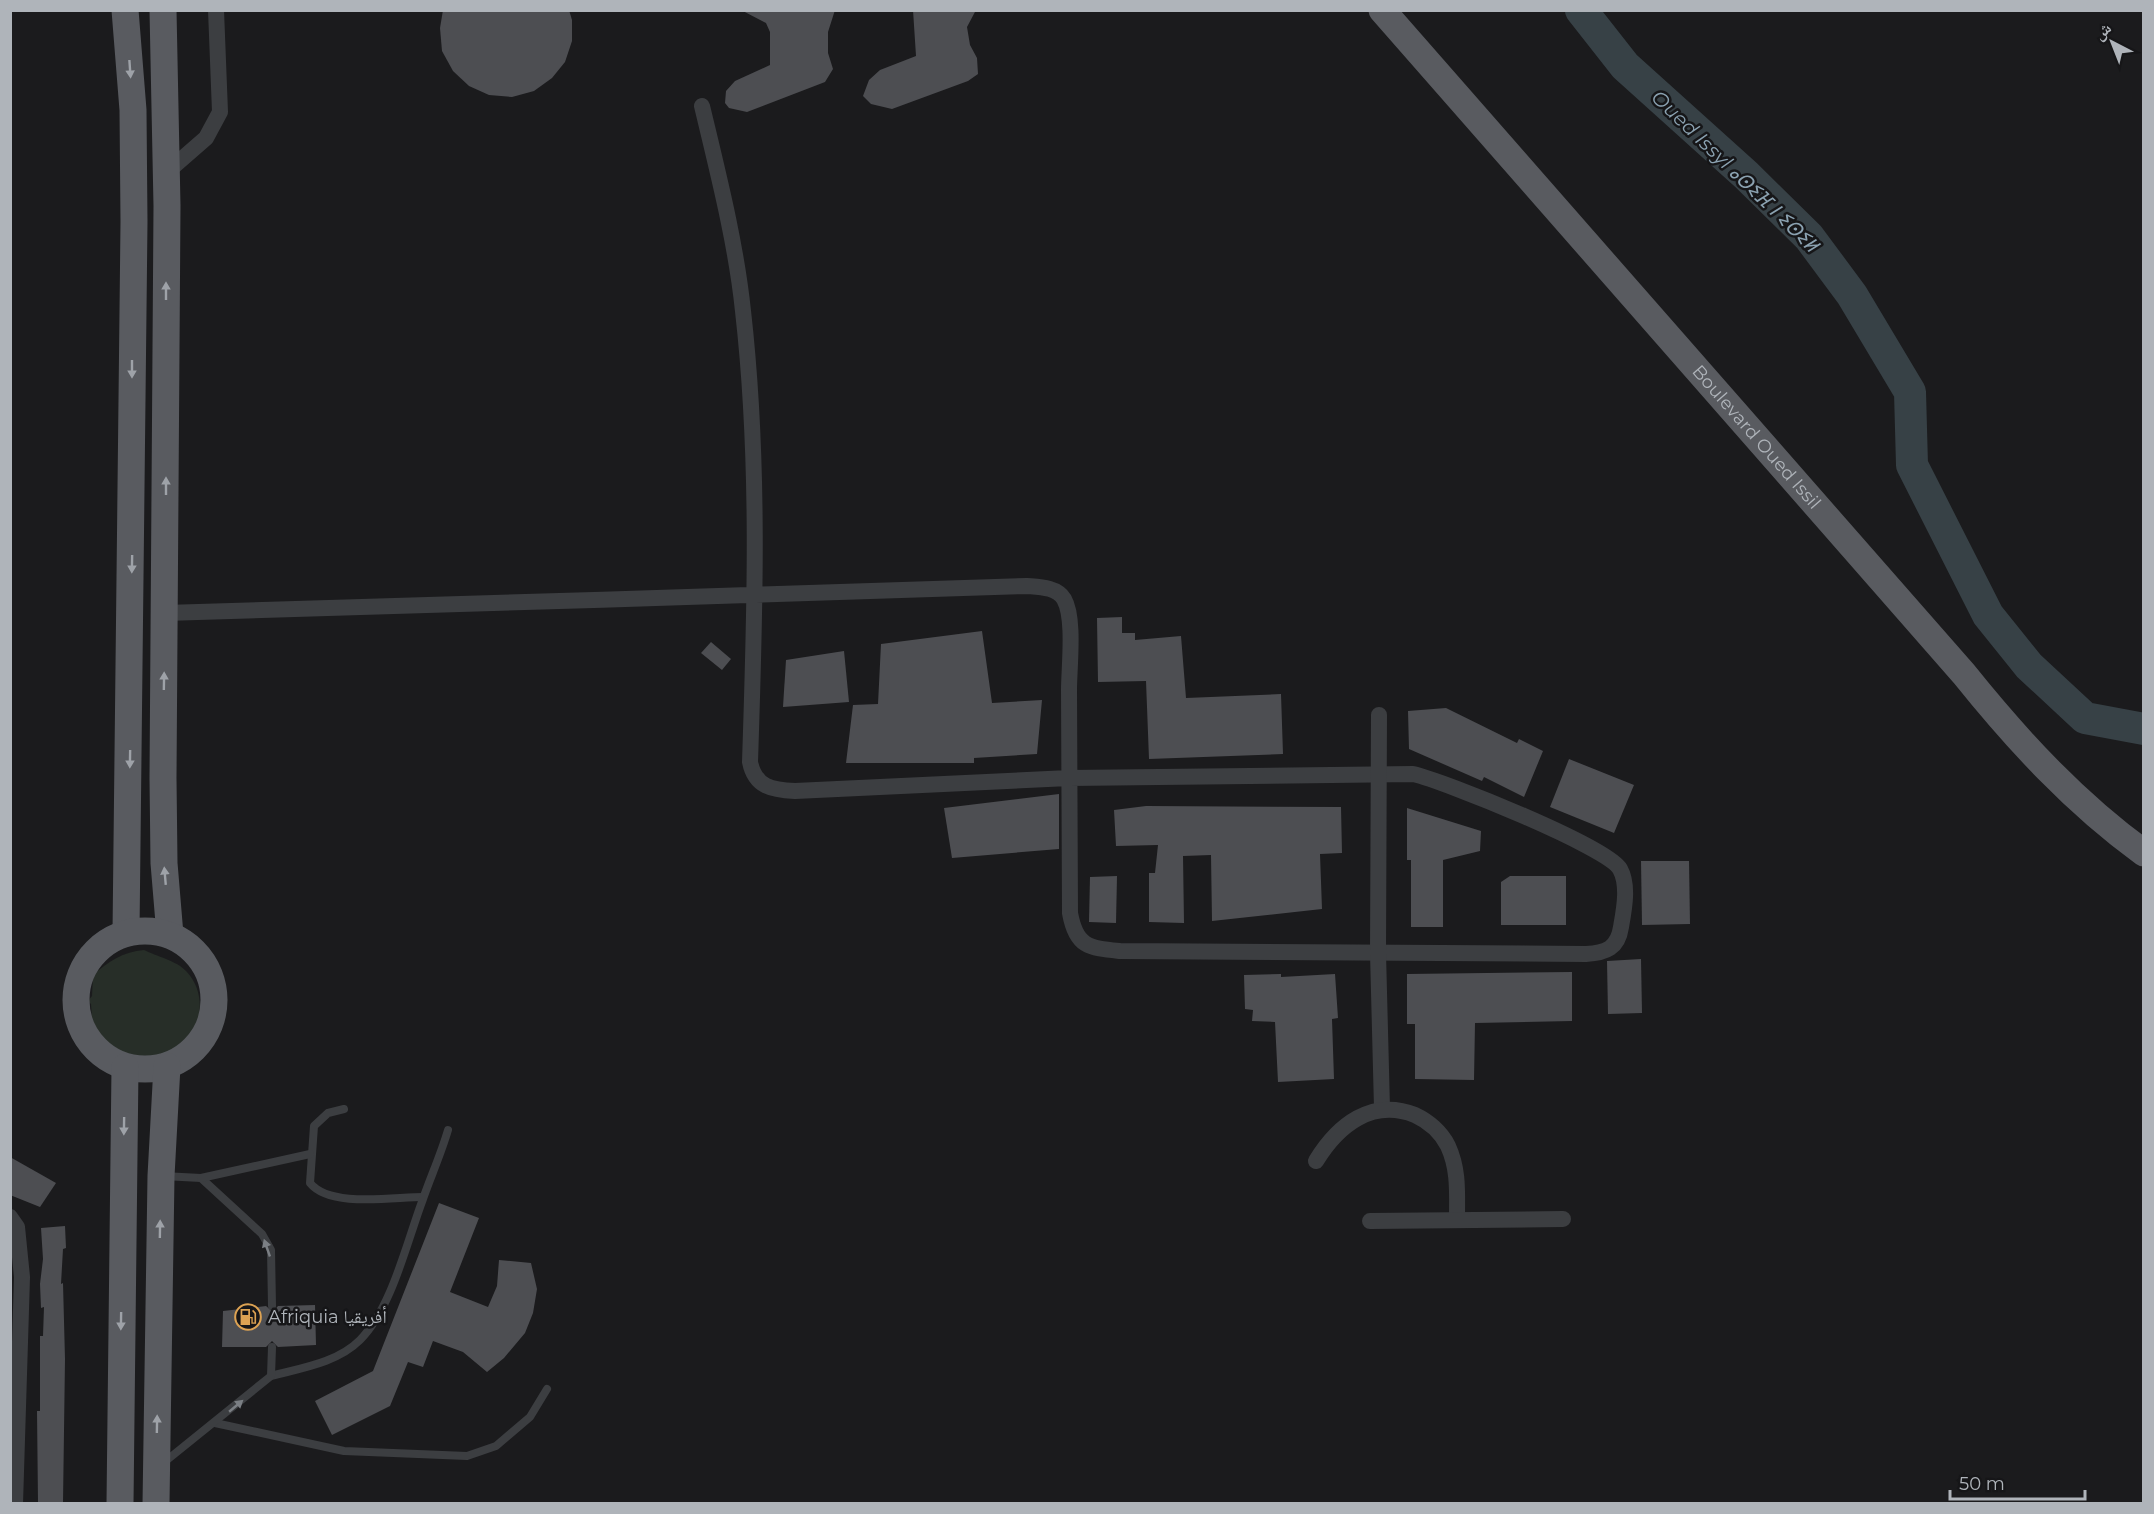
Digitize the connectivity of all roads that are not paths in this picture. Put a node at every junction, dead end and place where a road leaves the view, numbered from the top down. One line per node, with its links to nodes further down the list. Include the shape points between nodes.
1 (125, 10): 13 (main road, one-way to 13, via 133,110 134,222)
2 (163, 10): 6 (main road)
3 (216, 10): 6 (street, via 220,112 206,138)
4 (1382, 10): 12 (main road, Boulevard Oued Issil, via 2004,724 2073,795)
5 (702, 106): 7 (street, via 743,310 755,499)
6 (167, 172): 8 (main road, one-way to 6)
7 (756, 594): 8 (street); 11 (street, via 1027,586 1056,591 1064,598 1069,629); 11 (street, via 750,762 753,775 764,786 795,791)
8 (165, 613): 14 (main road, one-way to 8, via 164,810)
9 (1379, 715): 10 (street)
10 (1378, 774): 11 (street); 15 (street); 15 (street, via 1413,774 1439,780 1598,851 1620,869 1625,901 1619,939 1600,954)
11 (1069, 778): 15 (street, via 1070,913 1073,931 1088,945 1120,951)
12 (2144, 854)
13 (126, 933): 14 (main road, via 148,930); 17 (main road, via 106,942 89,957 79,978 75,1000 78,1022 89,1042 105,1058)
14 (170, 935): 16 (main road, via 193,950 210,973 214,1011 198,1045)
15 (1378, 953): 18 (street)
16 (167, 1066): 17 (main road, via 146,1070); 23 (main road)
17 (125, 1067): 38 (main road, one-way to 38)
18 (1382, 1108): 22 (street, via 1339,1130); 27 (street, via 1402,1110 1422,1119 1447,1143 1457,1176)
19 (344, 1109): 21 (lane, via 328,1113 314,1126)
20 (448, 1130): 25 (lane)
21 (310, 1154): 24 (lane); 25 (lane, via 310,1183 327,1196)
22 (1316, 1161)
23 (161, 1176): 24 (lane); 36 (main road, one-way to 23)
24 (201, 1178): 31 (lane, one-way to 24, via 271,1250 249,1220)
25 (423, 1197): 33 (lane, via 391,1287 360,1340 319,1363)
26 (10, 1217): 30 (street, via 17,1227)
27 (1457, 1219): 28 (street); 29 (street)
28 (1563, 1219)
29 (1370, 1221)
30 (16, 1278): 37 (street)
31 (272, 1306)
32 (273, 1347): 33 (lane)
33 (271, 1376): 35 (lane, one-way to 33)
34 (547, 1389): 35 (lane, via 530,1417 496,1446 467,1456 344,1451)
35 (215, 1423): 36 (lane)
36 (157, 1468): 39 (main road)
37 (15, 1503)
38 (120, 1503)
39 (156, 1503)

